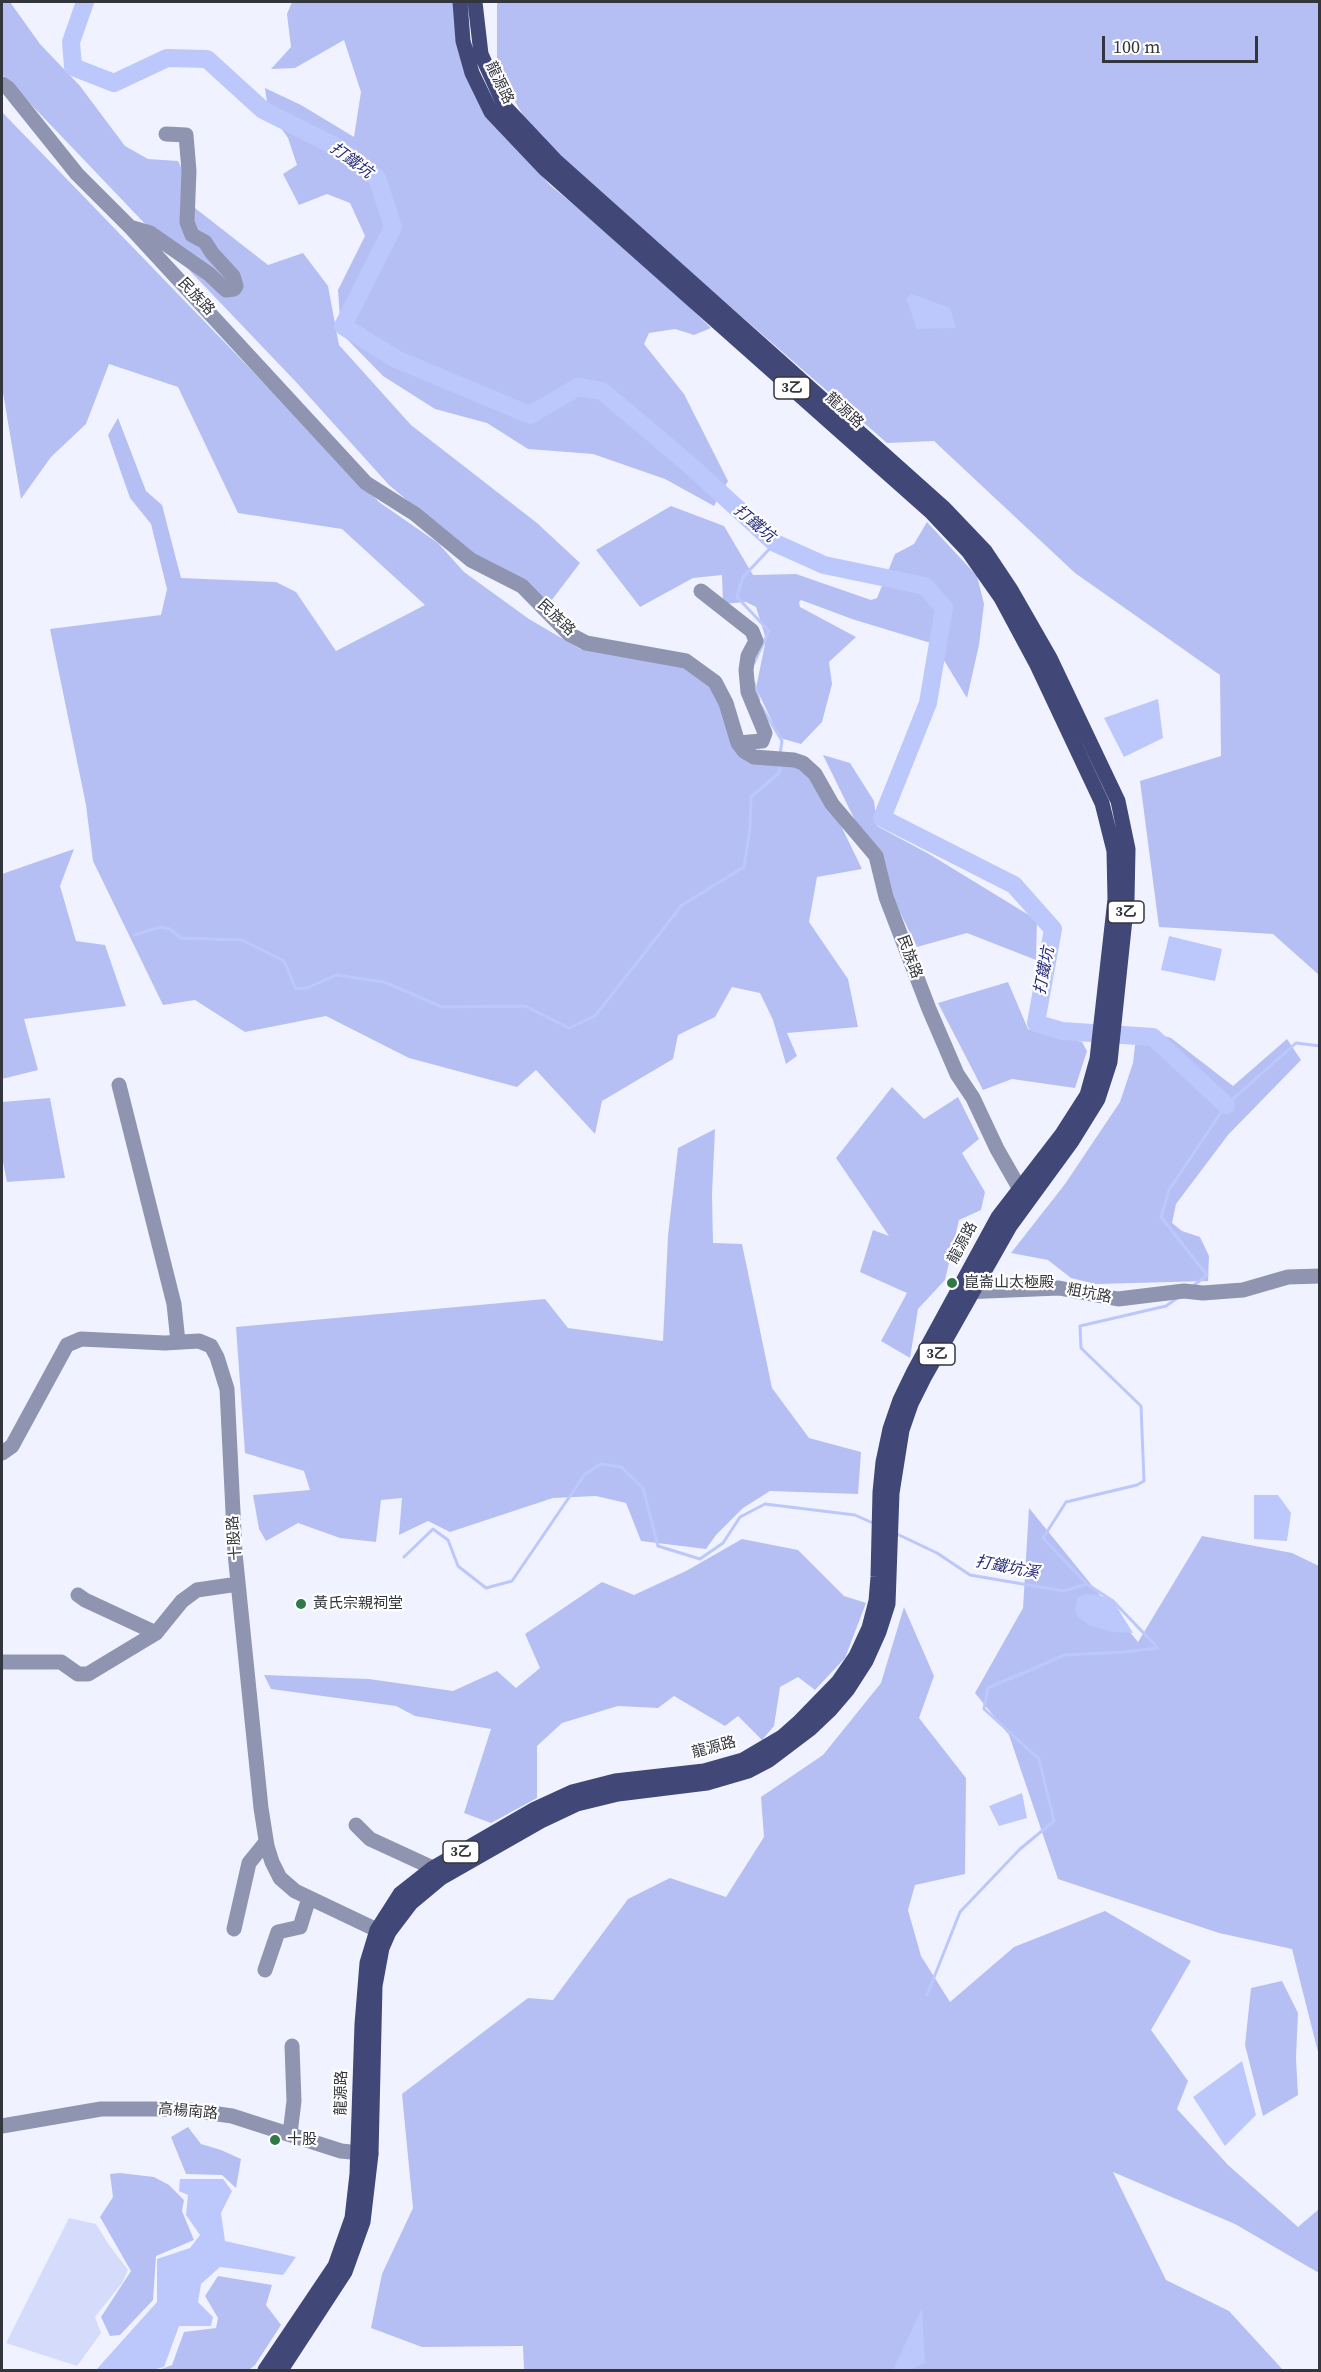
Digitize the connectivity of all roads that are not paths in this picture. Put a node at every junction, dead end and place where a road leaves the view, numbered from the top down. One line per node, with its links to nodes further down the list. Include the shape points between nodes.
1 (460, 2): 8 (main road, 龍源路 / 3乙, via 463,41 490,112 546,170 932,513 968,551 1001,598)
2 (475, 2): 8 (main road, 龍源路 / 3乙, via 482,54 505,107 555,160 944,507 985,550 1050,658)
3 (2, 84): 5 (street, 民族路, via 77,174)
4 (166, 134): 5 (street, via 186,135 187,222 192,235 206,242 233,276 236,286 226,290 150,233)
5 (130, 227): 7 (street, 民族路, via 366,483 415,514 471,560 522,586 569,634 586,644 686,661 715,682)
6 (701, 591): 7 (street, via 752,631 756,641 748,656 748,692 765,733 762,741)
7 (738, 743): 11 (street, 民族路, via 754,757 803,763 876,856 886,897 929,1009 957,1074)
8 (1110, 802): 9 (main road, 3乙, via 1116,874)
9 (1106, 1040): 11 (main road, 龍源路 / 3乙, via 1088,1095); 12 (main road, 3乙, via 1110,1062 1098,1099)
10 (119, 1085): 16 (street, via 174,1304)
11 (1019, 1188): 12 (street, 民族路); 15 (main road, 龍源路 / 3乙, via 993,1225)
12 (1027, 1202): 14 (main road, 3乙)
13 (1320, 1276): 14 (street, 粗坑路, via 1288,1277 1243,1290 1184,1291 1118,1299 1059,1288)
14 (974, 1291): 15 (street, 粗坑路); 18 (main road, 3乙, via 925,1376 905,1421)
15 (957, 1292): 18 (main road, 龍源路 / 3乙, via 893,1419 883,1462)
16 (178, 1342): 17 (street, 十股路, via 81,1339 68,1345 12,1446); 19 (street, 十股路, via 199,1341 211,1346 227,1389)
17 (2, 1453)
18 (885, 1529): 25 (main road, 龍源路 / 3乙, via 876,1601 856,1656 821,1702 782,1737 724,1767 615,1781 572,1792); 28 (main road, 3乙, via 888,1604 879,1632 848,1689 789,1747 759,1766 727,1779 618,1794 556,1813 441,1878)
19 (238, 1584): 21 (street, via 197,1590 182,1601); 24 (street, 十股路)
20 (78, 1595): 21 (street)
21 (156, 1633): 22 (street, via 88,1674 78,1674 61,1662)
22 (2, 1662)
23 (356, 1825): 25 (street, via 370,1839)
24 (266, 1842): 26 (street, 十股路, via 280,1878); 27 (street, via 249,1863)
25 (433, 1868): 28 (main road, 龍源路 / 3乙, via 400,1894)
26 (309, 1898): 28 (street, 十股路); 29 (street, via 300,1927 278,1932)
27 (234, 1929)
28 (383, 1931): 33 (main road, 3乙, via 375,1986)
29 (265, 1970)
30 (292, 2046): 32 (street, via 294,2101)
31 (2, 2126): 32 (street, 高楊南路, via 101,2109 183,2109 232,2116)
32 (290, 2134): 33 (street, 高楊南路, via 341,2151)
33 (365, 2154): 34 (main road, 3乙, via 340,2255); 35 (main road, 3乙, via 368,2197 355,2250 333,2292)
34 (265, 2370)
35 (281, 2370)

